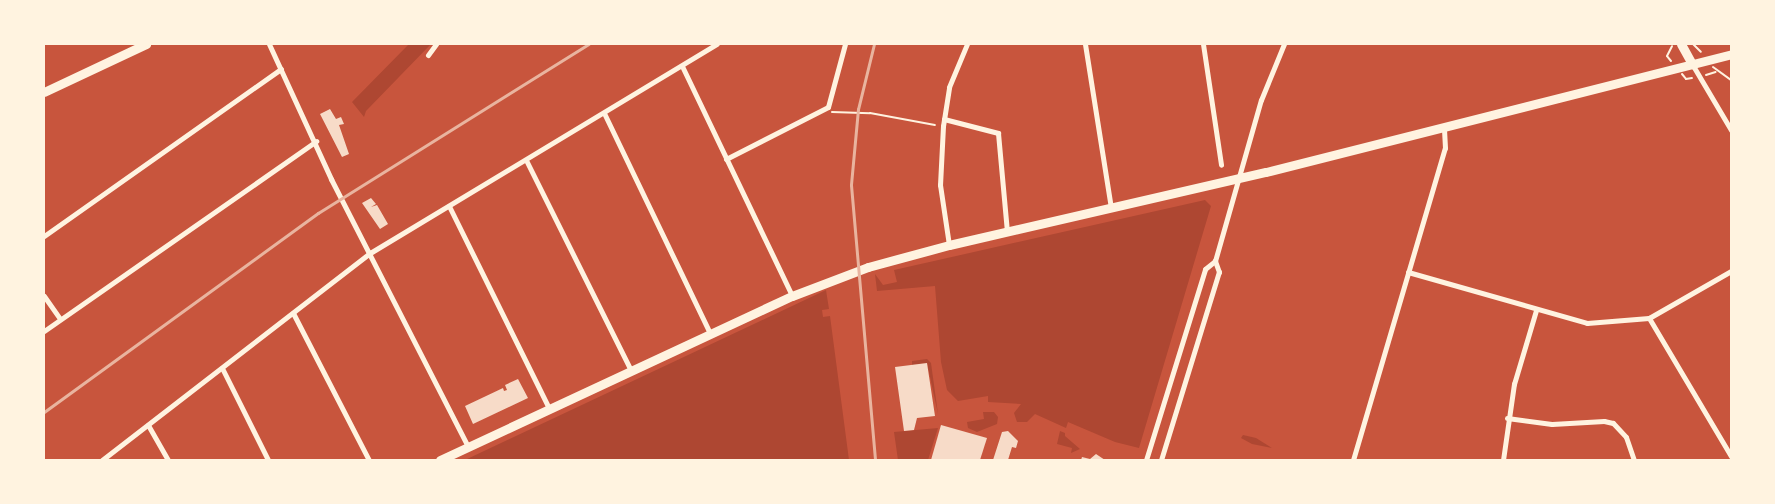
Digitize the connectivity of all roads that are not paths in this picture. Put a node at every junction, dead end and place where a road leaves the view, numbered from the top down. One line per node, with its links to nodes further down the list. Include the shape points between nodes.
1 (146, 44): 16 (main road)
2 (269, 44): 15 (street)
3 (436, 44): 12 (street)
4 (717, 44): 14 (street)
5 (845, 44): 22 (street, via 828,107)
6 (967, 44): 18 (street, via 949,87)
7 (1086, 44): 27 (street)
8 (1203, 44): 24 (street)
9 (1284, 44): 25 (street, via 1260,100)
10 (1681, 44): 13 (main road)
11 (1731, 54): 13 (main road)
12 (428, 55)
13 (1692, 64): 19 (main road); 20 (street)
14 (682, 66): 17 (street); 22 (street)
15 (281, 69): 21 (street); 29 (street)
16 (44, 92)
17 (604, 113): 23 (street); 42 (street)
18 (944, 119): 28 (street, via 998,133); 30 (street, via 940,184)
19 (1444, 128): 25 (main road); 34 (street, via 1445,148)
20 (1731, 130)
21 (316, 141): 31 (street, via 331,179); 40 (street)
22 (726, 159): 36 (street)
23 (526, 160): 26 (street); 44 (street)
24 (1221, 164)
25 (1238, 178): 27 (main road); 32 (street)
26 (449, 206): 31 (street); 45 (street)
27 (1111, 208): 28 (main road)
28 (1007, 232): 30 (main road)
29 (44, 236)
30 (949, 245): 36 (main road, via 868,267)
31 (370, 252): 38 (street); 48 (street)
32 (1214, 261): 55 (street, via 1205,269); 56 (street, via 1219,272)
33 (1731, 271): 39 (street)
34 (1408, 272): 37 (street); 57 (street)
35 (44, 296): 40 (street)
36 (792, 296): 42 (main road)
37 (1536, 310): 39 (street, via 1587,324); 46 (street)
38 (293, 313): 43 (street); 53 (street)
39 (1649, 318): 49 (street)
40 (60, 319): 41 (street)
41 (44, 331)
42 (710, 333): 44 (main road)
43 (222, 368): 47 (street); 52 (street)
44 (630, 371): 45 (main road)
45 (549, 408): 48 (main road)
46 (1507, 418): 58 (street); 59 (street, via 1552,424 1613,423 1626,437)
47 (148, 425): 50 (street); 51 (street)
48 (468, 447): 54 (main road)
49 (1731, 456)
50 (102, 460)
51 (168, 460)
52 (268, 460)
53 (369, 460)
54 (440, 460)
55 (1146, 460)
56 (1161, 460)
57 (1353, 460)
58 (1503, 460)
59 (1634, 460)

